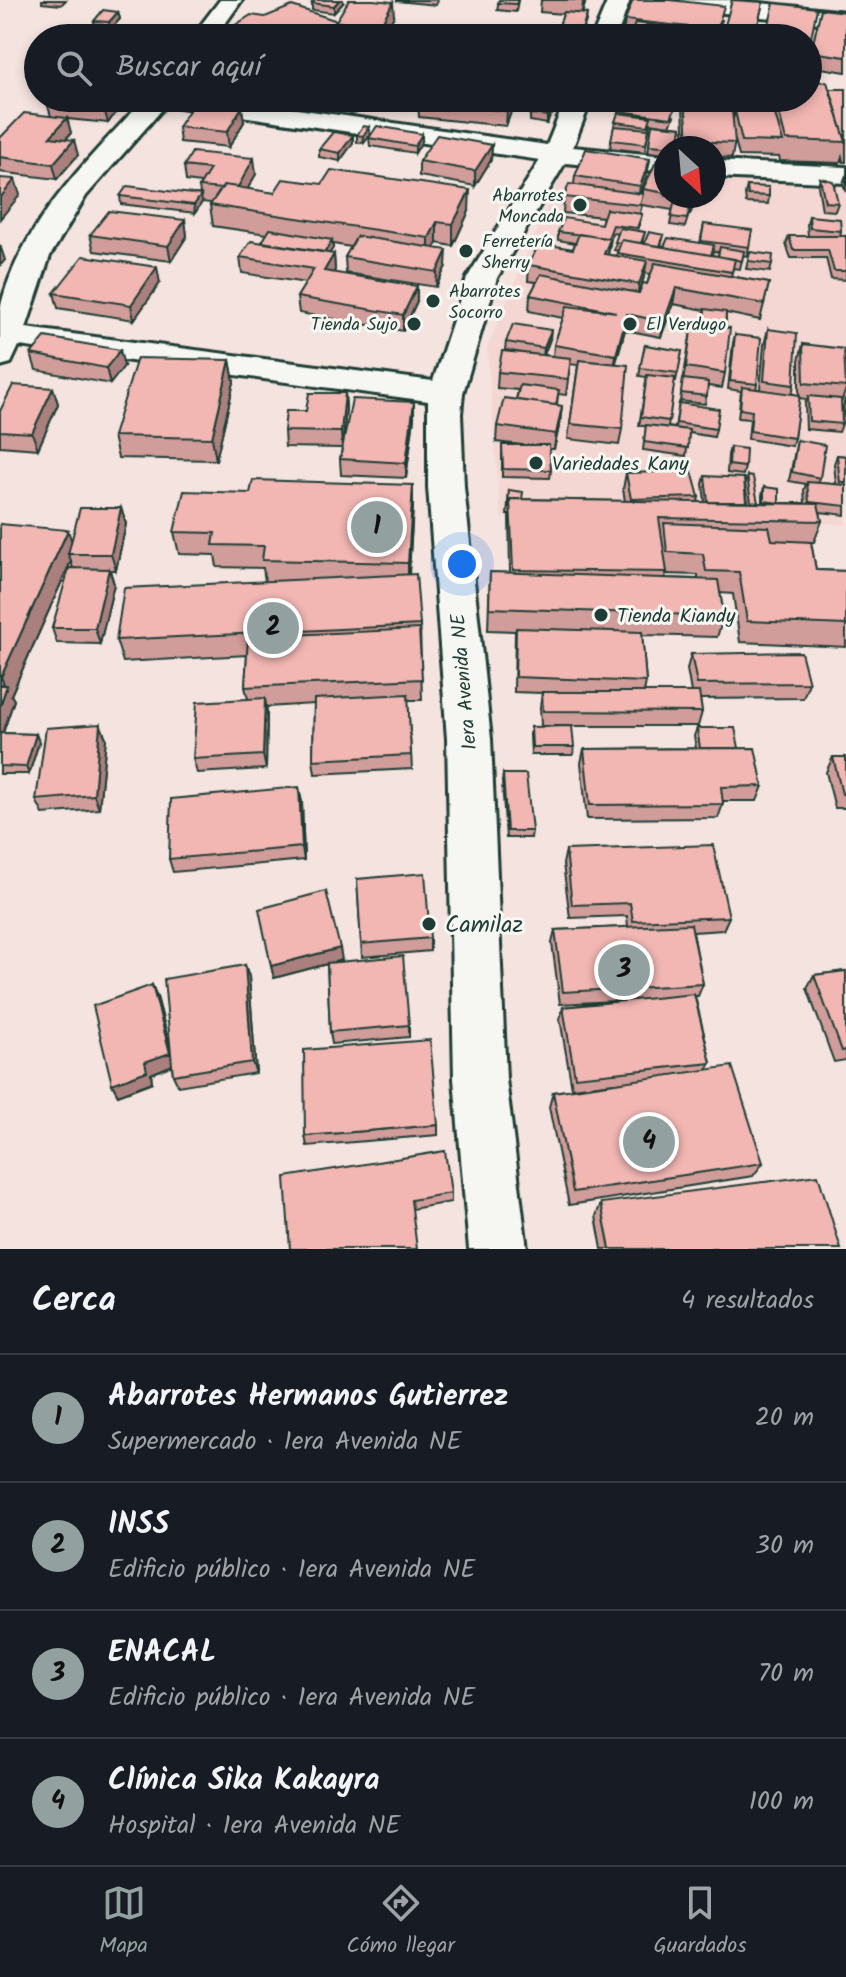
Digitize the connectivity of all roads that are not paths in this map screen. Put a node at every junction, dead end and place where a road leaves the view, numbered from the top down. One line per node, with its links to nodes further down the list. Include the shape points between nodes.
1 (231, 0): 5 (street)
2 (619, 0): 6 (street)
3 (668, 0): 4 (street)
4 (846, 19)
5 (213, 24)
6 (610, 24)
7 (146, 112): 14 (street, via 75,192 35,256)
8 (265, 112): 10 (street)
9 (574, 112): 10 (street, 1era Avenida NE)
10 (557, 154): 11 (street); 15 (street, 1era Avenida NE, via 482,278)
11 (654, 163)
12 (726, 170): 13 (street)
13 (846, 175)
14 (2, 342): 15 (street)
15 (446, 393): 16 (street, 1era Avenida NE, via 446,487 469,739 480,1079)
16 (498, 1249)

